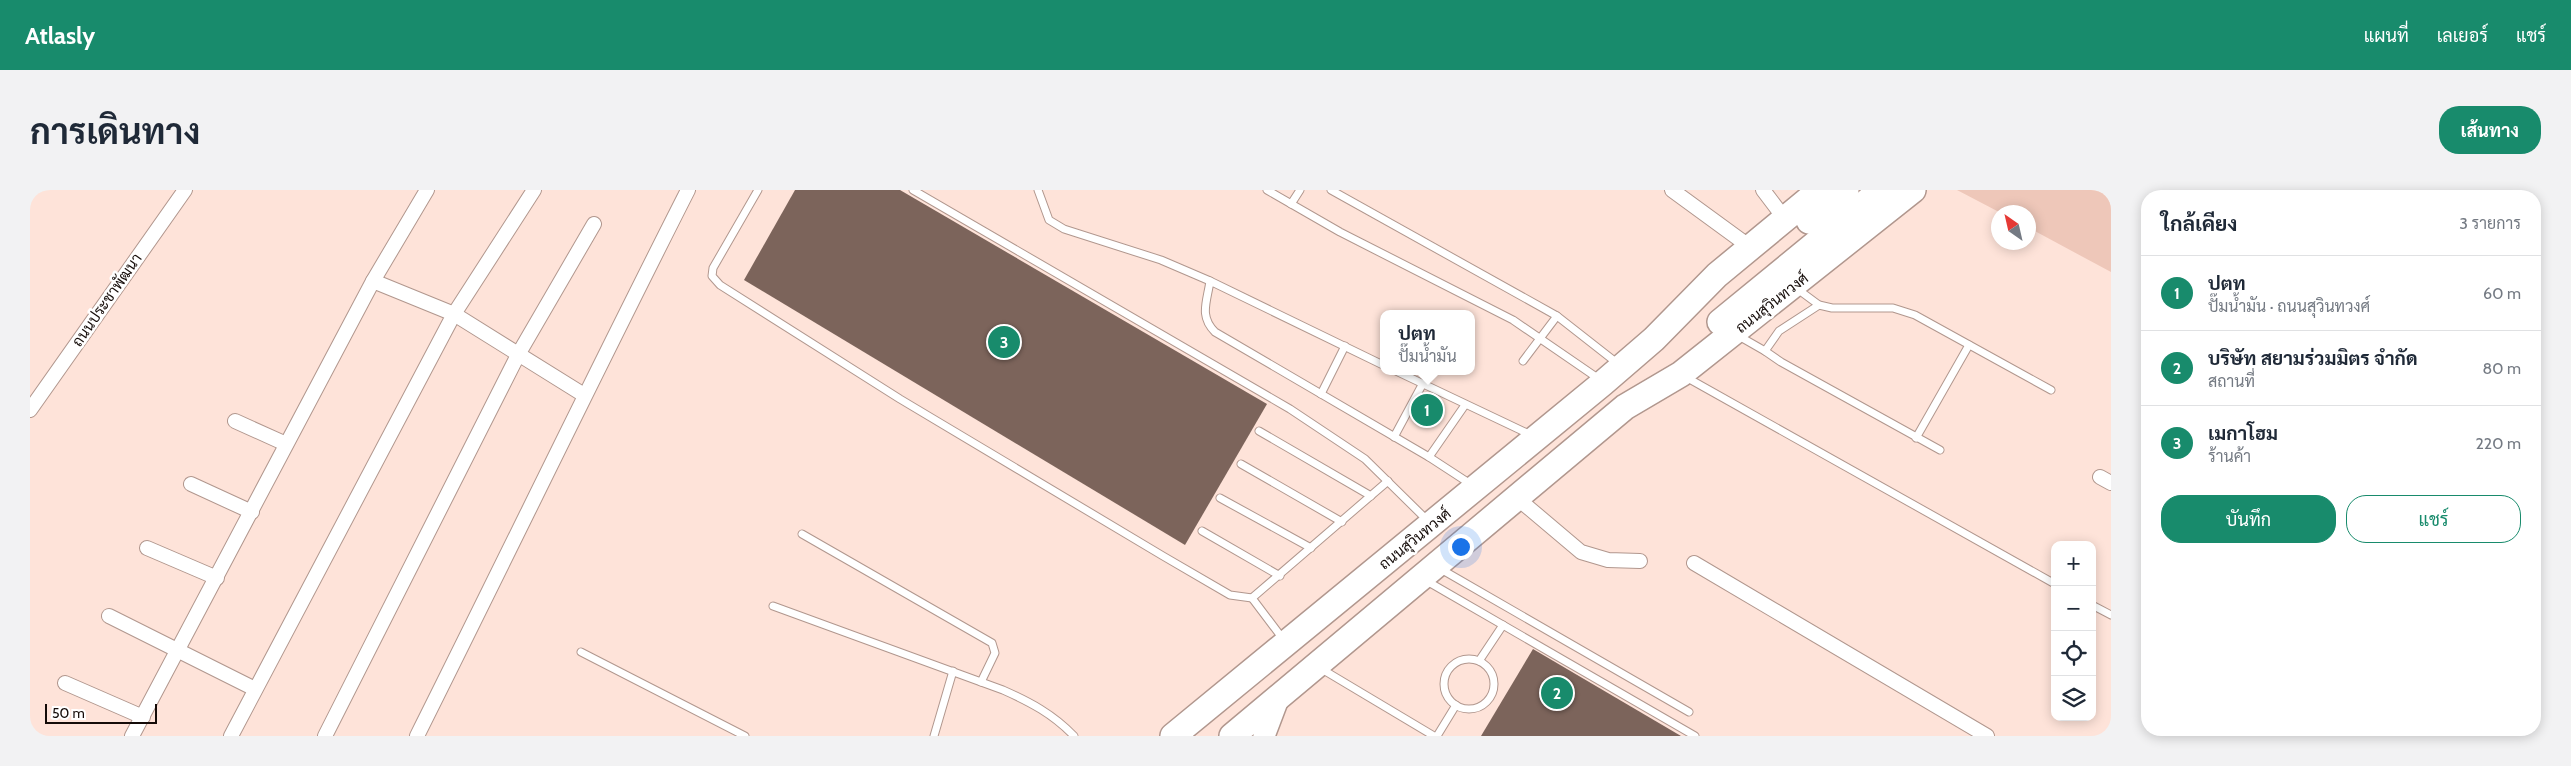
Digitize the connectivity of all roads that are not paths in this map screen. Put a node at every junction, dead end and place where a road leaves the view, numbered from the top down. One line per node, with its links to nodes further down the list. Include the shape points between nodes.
1 (184, 190): 45 (street, ถนนประชาพัฒนา)
2 (427, 190): 21 (street)
3 (534, 190): 25 (street)
4 (688, 190): 42 (street)
5 (758, 190): 74 (lane, via 713,268 712,276 720,285 900,400 1230,596)
6 (913, 190): 55 (lane, via 1290,409 1347,445)
7 (1038, 190): 22 (lane, via 1049,220 1064,229 1161,260)
8 (1267, 190): 17 (lane)
9 (1300, 190): 17 (lane)
10 (1331, 190): 26 (lane)
11 (1672, 190): 20 (street)
12 (1763, 190): 18 (street)
13 (1820, 190): 18 (highway, ถนนสุวินทวงศ์)
14 (1846, 190): 20 (highway, ถนนสุวินทวงศ์)
15 (1881, 190): 20 (highway, ถนนสุวินทวงศ์)
16 (1913, 190): 23 (highway, ถนนสุวินทวงศ์)
17 (1291, 204): 28 (lane)
18 (1784, 219): 20 (highway, ถนนสุวินทวงศ์)
19 (594, 224): 32 (street)
20 (1758, 265): 35 (highway, ถนนสุวินทวงศ์, via 1654,339); 44 (highway, ถนนสุวินทวงศ์)
21 (373, 281): 25 (street); 51 (street)
22 (1210, 281): 30 (lane); 41 (lane, via 1205,316 1215,332)
23 (1794, 287): 24 (lane); 27 (highway, ถนนสุวินทวงศ์)
24 (1819, 305): 29 (lane, via 1893,308 1915,315); 31 (lane, via 1779,330)
25 (454, 314): 32 (street); 88 (street)
26 (1557, 316): 28 (lane); 35 (lane)
27 (1734, 333): 31 (lane); 36 (highway, ถนนสุวินทวงศ์)
28 (1540, 337): 33 (lane); 38 (lane)
29 (1969, 345): 40 (lane); 50 (lane)
30 (1345, 346): 34 (lane); 41 (lane)
31 (1765, 350): 50 (lane)
32 (519, 353): 42 (street); 95 (street)
33 (1523, 361)
34 (1380, 364)
35 (1622, 367): 38 (highway, ถนนสุวินทวงศ์)
36 (1681, 374): 44 (highway, ถนนสุวินทวงศ์); 73 (lane)
37 (1403, 375): 39 (lane)
38 (1603, 383): 49 (highway, ถนนสุวินทวงศ์)
39 (1422, 385): 43 (lane); 48 (lane)
40 (2051, 390)
41 (1321, 394): 48 (lane)
42 (584, 395): 96 (street)
43 (1465, 405): 49 (lane); 53 (lane)
44 (1625, 407): 60 (highway, ถนนสุวินทวงศ์)
45 (30, 410)
46 (235, 421): 51 (street)
47 (1259, 432): 58 (lane)
48 (1394, 437): 53 (lane)
49 (1536, 438): 57 (highway, ถนนสุวินทวงศ์)
50 (1916, 438): 52 (lane)
51 (286, 444): 61 (street)
52 (1940, 450)
53 (1429, 457): 57 (lane)
54 (1241, 464): 62 (lane)
55 (1388, 481): 58 (lane); 63 (lane)
56 (191, 484): 61 (street)
57 (1477, 488): 63 (highway, ถนนสุวินทวงศ์)
58 (1371, 496): 62 (lane)
59 (1220, 498): 67 (lane)
60 (1517, 498): 68 (street, via 1581,552 1608,560); 70 (highway, ถนนสุวินทวงศ์)
61 (252, 512): 72 (street)
62 (1342, 522): 67 (lane)
63 (1432, 524): 80 (highway, ถนนสุวินทวงศ์)
64 (1202, 531): 71 (lane)
65 (802, 534): 86 (lane, via 992,643 995,653)
66 (147, 548): 72 (street)
67 (1311, 548): 71 (lane)
68 (1640, 561)
69 (1694, 563): 105 (street)
70 (1429, 572): 79 (lane); 84 (highway, ถนนสุวินทวงศ์); 91 (lane)
71 (1280, 576): 74 (lane)
72 (217, 578): 81 (street)
73 (2051, 582)
74 (1252, 598): 80 (lane)
75 (773, 606): 85 (lane)
76 (2096, 607): 77 (lane)
77 (2111, 615)
78 (109, 616): 81 (street)
79 (1503, 626): 83 (lane); 104 (lane)
80 (1287, 644): 100 (highway, ถนนสุวินทวงศ์)
81 (179, 650): 88 (street); 92 (street)
82 (580, 652): 97 (lane)
83 (1479, 661): 90 (lane, via 1458,662 1447,672 1444,679 1446,694); 90 (lane, via 1494,680 1491,696 1471,709)
84 (1315, 666): 89 (highway, ถนนสุวินทวงศ์); 103 (lane)
85 (953, 672): 86 (lane); 98 (lane)
86 (981, 682): 99 (lane, via 1042,709)
87 (66, 683): 92 (street)
88 (256, 689): 94 (street)
89 (1278, 699): 101 (highway, ถนนสุวินทวงศ์); 102 (main road)
90 (1456, 705): 103 (lane)
91 (1689, 712)
92 (143, 716): 93 (street)
93 (132, 736)
94 (231, 736)
95 (325, 736)
96 (417, 736)
97 (745, 736)
98 (934, 736)
99 (1074, 736)
100 (1173, 736)
101 (1232, 736)
102 (1264, 736)
103 (1436, 736)
104 (1695, 736)
105 (1987, 736)

